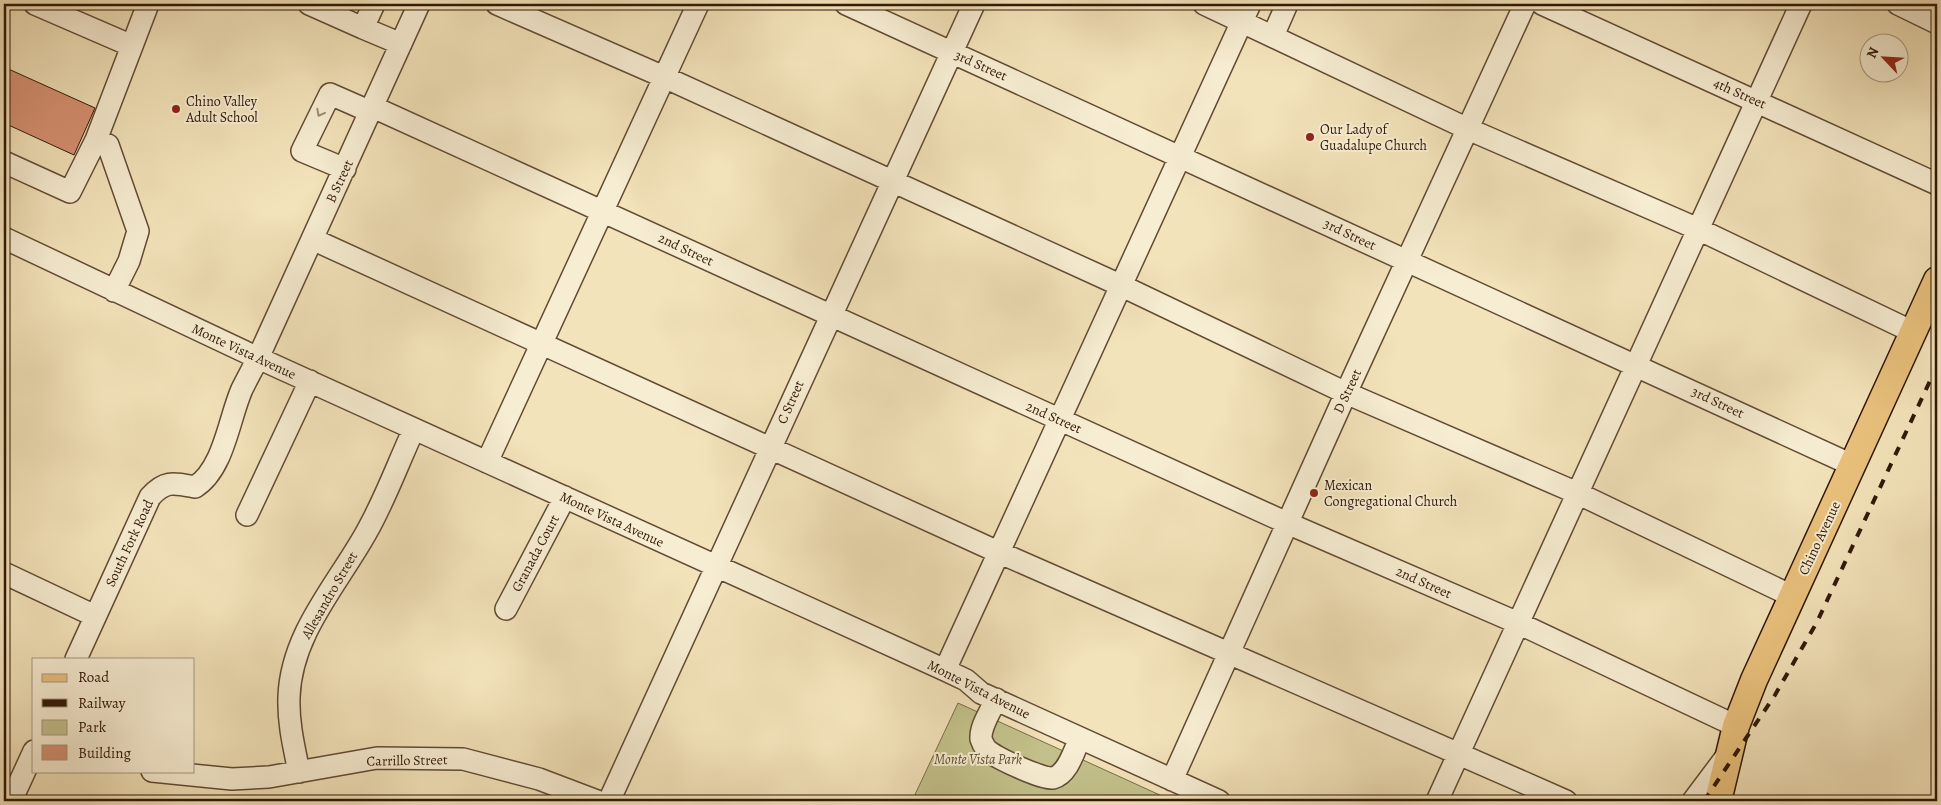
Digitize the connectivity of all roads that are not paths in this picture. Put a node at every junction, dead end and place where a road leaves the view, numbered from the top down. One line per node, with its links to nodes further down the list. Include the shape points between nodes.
1 (35, 4): 21 (street)
2 (148, 4): 21 (street)
3 (309, 4): 18 (street)
4 (374, 4): 18 (street)
5 (420, 4): 20 (street, B Street)
6 (497, 4): 23 (street)
7 (698, 4): 23 (street)
8 (846, 4): 22 (street, 3rd Street)
9 (974, 4): 22 (street, C Street)
10 (1204, 4): 16 (street)
11 (1287, 4): 19 (street)
12 (1525, 4): 26 (street, D Street)
13 (1542, 4): 24 (street, 4th Street)
14 (1800, 4): 24 (street)
15 (1898, 4): 17 (street)
16 (1247, 12): 19 (street); 28 (street)
17 (1937, 22)
18 (363, 28): 20 (street)
19 (1273, 36): 26 (street)
20 (401, 44): 25 (street, B Street)
21 (132, 46): 27 (street)
22 (951, 52): 28 (street, 3rd Street); 31 (street, C Street)
23 (664, 77): 31 (street); 33 (street)
24 (1756, 101): 32 (street, 4th Street); 34 (street)
25 (372, 110): 30 (street, B Street); 30 (street, 2nd Street, one-way to 30, via 330,94 316,120 302,151); 33 (street, 2nd Street)
26 (1468, 129): 34 (street); 37 (street, D Street)
27 (96, 140): 29 (street, via 70,192); 40 (street, via 108,145 138,231)
28 (1181, 156): 37 (street, 3rd Street); 39 (street)
29 (4, 162)
30 (344, 169): 36 (street, B Street)
31 (894, 182): 39 (street); 41 (street, C Street)
32 (1937, 184)
33 (601, 210): 41 (street, 2nd Street); 43 (street)
34 (1698, 229): 42 (street); 45 (street)
35 (4, 238): 40 (street, Monte Vista Avenue)
36 (312, 239): 43 (street); 44 (street, B Street)
37 (1407, 260): 45 (street, 3rd Street); 47 (street, D Street)
38 (1937, 280): 42 (main road, Chino Avenue)
39 (1122, 286): 47 (street); 48 (street)
40 (114, 291): 44 (street, Monte Vista Avenue)
41 (830, 315): 48 (street, 2nd Street); 50 (street, C Street)
42 (1914, 332): 52 (main road, Chino Avenue)
43 (542, 343): 50 (street); 51 (street)
44 (258, 358): 46 (street, Monte Vista Avenue); 62 (street, South Fork Road, via 242,390 231,428 210,474 195,487 168,483 150,497)
45 (1636, 364): 52 (street, 3rd Street); 53 (street)
46 (310, 381): 49 (street, Monte Vista Avenue); 55 (street)
47 (1346, 393): 53 (street); 56 (street, D Street)
48 (1058, 419): 56 (street, 2nd Street); 57 (street)
49 (414, 429): 51 (street, Monte Vista Avenue); 74 (street, Allesandro Street, via 367,532 309,624 300,646 289,695 289,722)
50 (770, 447): 57 (street); 58 (street, C Street)
51 (487, 462): 54 (street, Monte Vista Avenue)
52 (1852, 465): 60 (main road, Chino Avenue)
53 (1577, 493): 60 (street); 63 (street)
54 (565, 497): 58 (street, Monte Vista Avenue); 61 (street, Granada Court)
55 (247, 515)
56 (1287, 523): 63 (street, 2nd Street); 64 (street, D Street)
57 (998, 552): 64 (street); 66 (street)
58 (717, 567): 66 (street, Monte Vista Avenue); 78 (street, C Street)
59 (4, 573): 62 (street)
60 (1792, 596): 68 (main road, Chino Avenue)
61 (506, 609)
62 (95, 616): 65 (street, South Fork Road)
63 (1518, 623): 68 (street, 2nd Street); 70 (street)
64 (1228, 654): 70 (street); 75 (street, D Street)
65 (76, 658)
66 (945, 670): 67 (street, Monte Vista Avenue)
67 (996, 699): 69 (street, Monte Vista Avenue); 69 (street, via 981,741 995,755 1052,778 1062,774)
68 (1736, 726): 72 (main road, Chino Avenue)
69 (1080, 738): 75 (street, Monte Vista Avenue)
70 (1459, 753): 80 (street); 81 (street)
71 (32, 755): 76 (street)
72 (1728, 756): 82 (street); 83 (main road, Chino Avenue)
73 (162, 772): 74 (street, Carrillo Street, via 232,779)
74 (299, 772): 77 (street, Carrillo Street, via 377,758 462,759 539,779)
75 (1172, 780): 79 (street, Monte Vista Avenue)
76 (11, 801)
77 (597, 801)
78 (609, 801)
79 (1219, 801)
80 (1437, 801)
81 (1566, 801)
82 (1694, 801)
83 (1718, 801)

